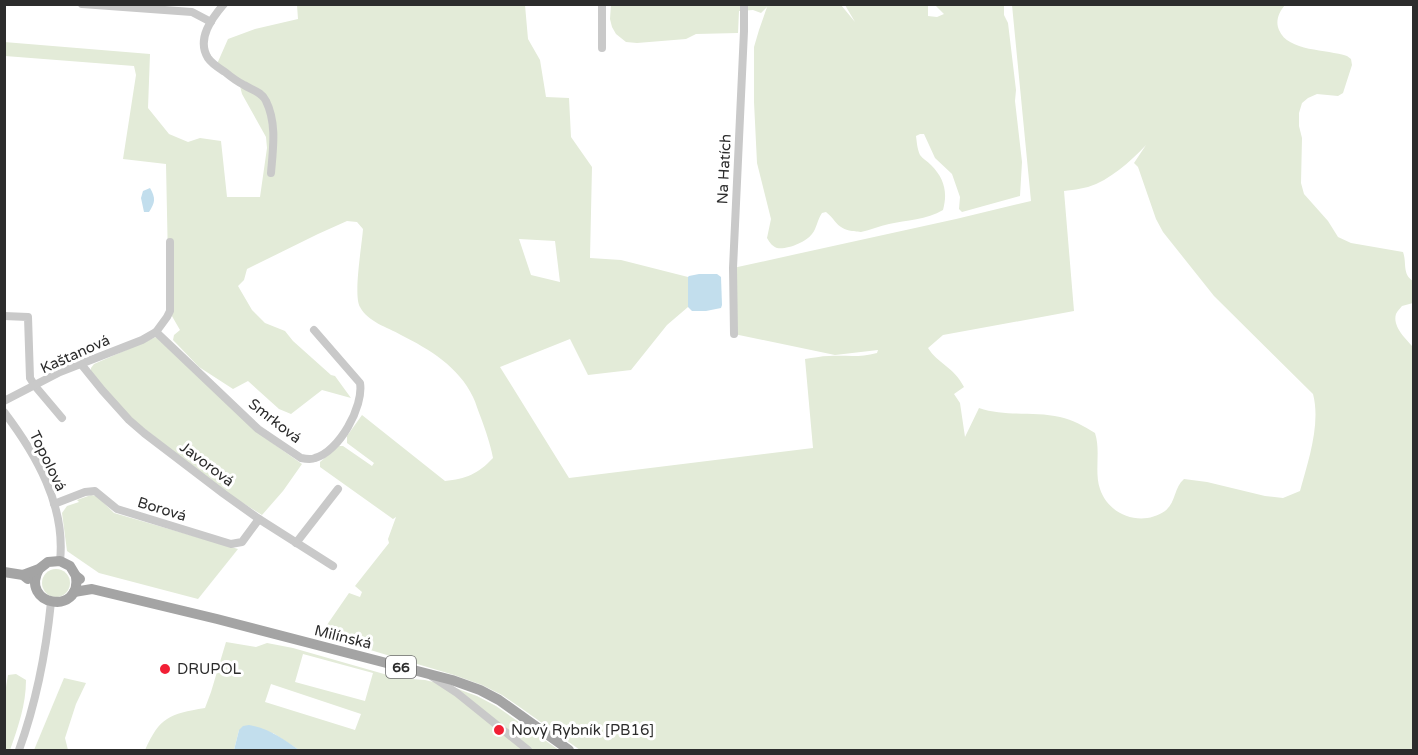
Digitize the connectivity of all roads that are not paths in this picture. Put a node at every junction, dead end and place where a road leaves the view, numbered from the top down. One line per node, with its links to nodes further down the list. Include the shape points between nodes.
1 (82, 4): 5 (street, via 192,12)
2 (224, 4): 5 (street)
3 (602, 4): 6 (street)
4 (744, 4): 12 (street, Na Hatích)
5 (211, 22): 7 (street, via 204,40 208,58 266,98 274,134)
6 (602, 48)
7 (271, 173)
8 (170, 242): 11 (street, via 170,311)
9 (4, 316): 14 (street, via 28,317 30,378)
10 (314, 330): 11 (street, Smrková, via 361,389 340,440 319,457 309,459 301,458 258,429)
11 (156, 332): 13 (street, Kaštanová)
12 (734, 334)
13 (81, 364): 14 (street, Kaštanová); 20 (street, Javorová, via 129,420)
14 (35, 386): 15 (street, Kaštanová); 17 (street)
15 (4, 401)
16 (4, 412): 19 (street, Topolová, via 35,458)
17 (62, 418)
18 (338, 489): 21 (street)
19 (54, 504): 20 (street, Borová, via 95,491 117,509 231,544 242,542); 22 (street, Topolová, via 61,540)
20 (259, 519): 21 (street, Javorová)
21 (296, 543): 23 (street, Javorová)
22 (60, 561): 24 (main road, via 48,562); 27 (main road, Milínská, via 70,566)
23 (333, 566)
24 (39, 569): 26 (main road); 28 (main road)
25 (4, 572): 26 (main road)
26 (23, 576): 28 (main road)
27 (76, 576): 29 (main road, Milínská / 66); 30 (main road)
28 (35, 584): 31 (main road, via 40,596)
29 (92, 589): 30 (main road, Milínská); 32 (main road, Milínská / 66)
30 (74, 592): 31 (main road, Milínská, via 64,601)
31 (51, 602): 33 (street, via 33,704)
32 (427, 674): 34 (street); 35 (main road, Milínská / 66, via 499,700)
33 (19, 750)
34 (528, 750)
35 (569, 750)

